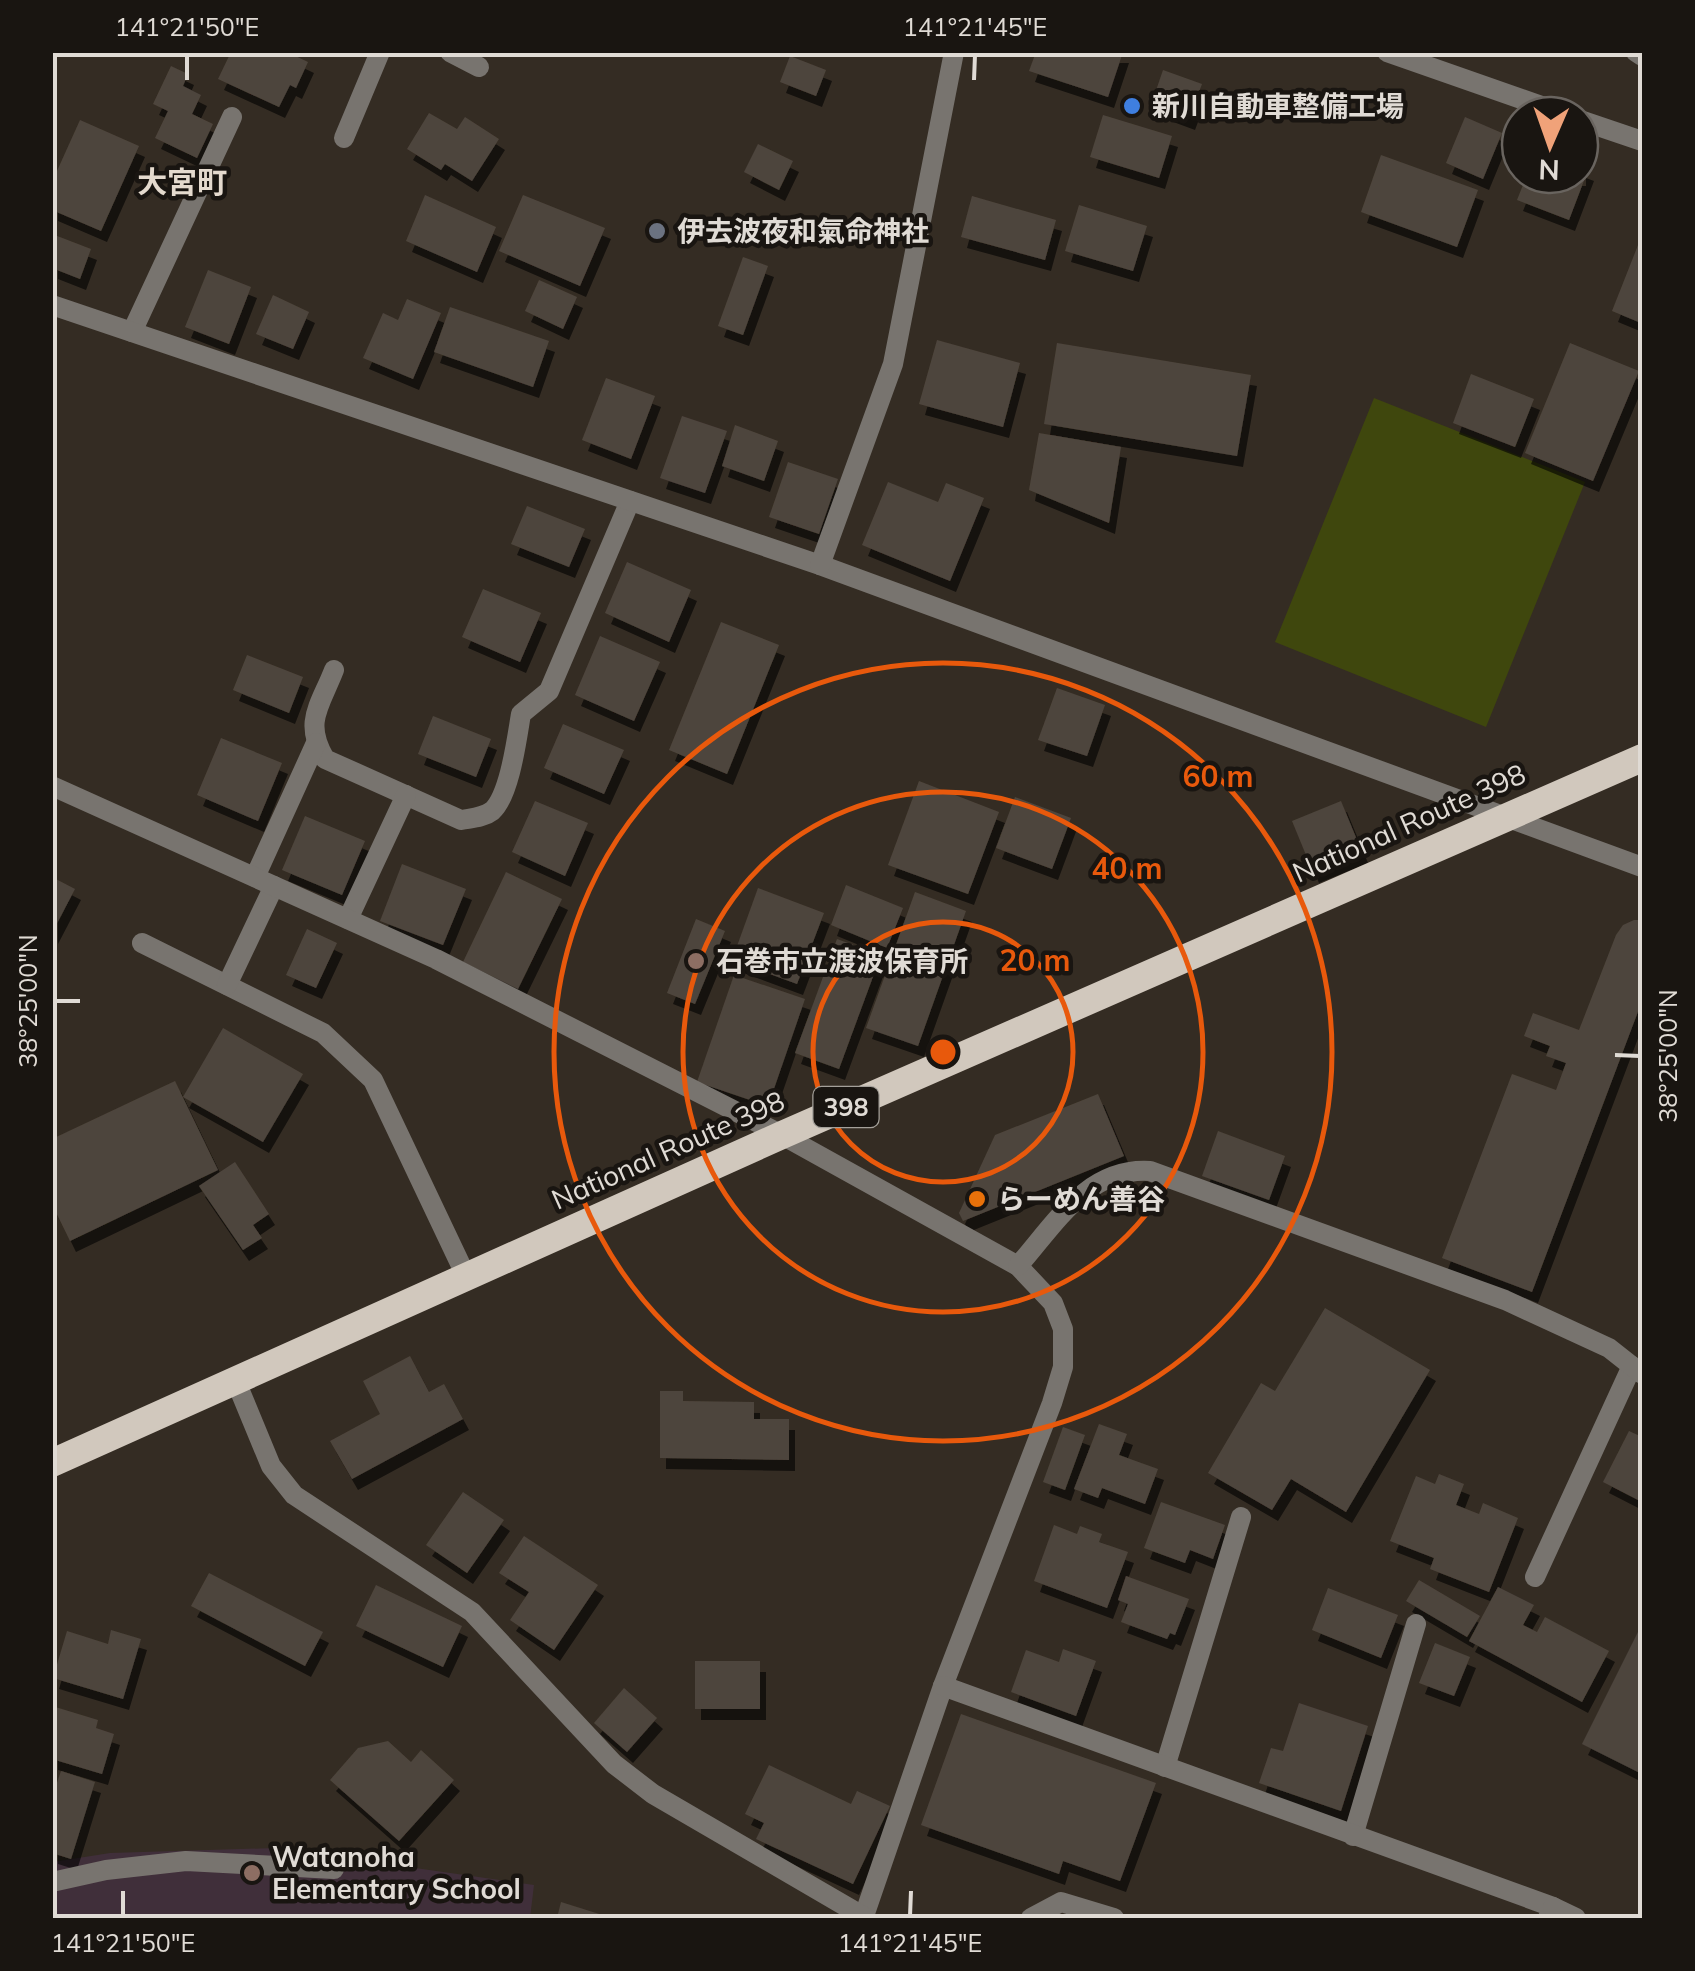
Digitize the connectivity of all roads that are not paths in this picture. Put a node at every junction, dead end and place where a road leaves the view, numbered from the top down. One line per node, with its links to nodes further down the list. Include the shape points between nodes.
1 (380, 52): 9 (street)
2 (450, 52): 5 (street)
3 (954, 52): 14 (street, via 893,364)
4 (1387, 52): 6 (street)
5 (478, 67)
6 (1510, 95)
7 (232, 116): 12 (street)
8 (1600, 127): 10 (street)
9 (344, 138)
10 (1642, 141)
11 (52, 305): 12 (street)
12 (132, 332): 13 (street)
13 (630, 501): 14 (street); 19 (street, via 549,691 521,714 514,760 494,810 461,820)
14 (820, 565): 20 (street)
15 (334, 670): 16 (street, via 312,726)
16 (316, 743): 19 (street, via 325,758); 22 (street)
17 (1642, 758): 20 (highway, National Route 398 / 398)
18 (52, 786): 22 (street)
19 (406, 794): 23 (street)
20 (1506, 815): 21 (street); 26 (highway, National Route 398 / 398)
21 (1642, 867)
22 (264, 882): 23 (street); 25 (street)
23 (348, 920): 26 (street, via 436,958)
24 (142, 943): 25 (street)
25 (227, 985): 28 (street, via 324,1033 373,1080)
26 (782, 1135): 27 (street); 28 (highway, National Route 398 / 398)
27 (1018, 1266): 29 (street, via 1090,1186 1129,1170 1150,1171 1505,1300 1608,1348); 35 (street, via 1053,1303 1063,1330 1063,1367)
28 (466, 1276): 30 (highway, National Route 398 / 398)
29 (1637, 1370): 33 (street)
30 (235, 1379): 31 (highway, National Route 398 / 398); 41 (street, via 272,1466 294,1495 472,1612 614,1764 652,1794)
31 (52, 1463)
32 (1241, 1516): 36 (street)
33 (1535, 1576)
34 (1416, 1624): 37 (street)
35 (943, 1686): 36 (street); 41 (street)
36 (1165, 1767): 37 (street)
37 (1353, 1836): 40 (street)
38 (334, 1869): 39 (street, via 186,1861)
39 (52, 1882)
40 (1551, 1913): 44 (street)
41 (859, 1916)
42 (1031, 1918): 43 (street, via 1060,1902)
43 (1114, 1918)
44 (1576, 1918)

